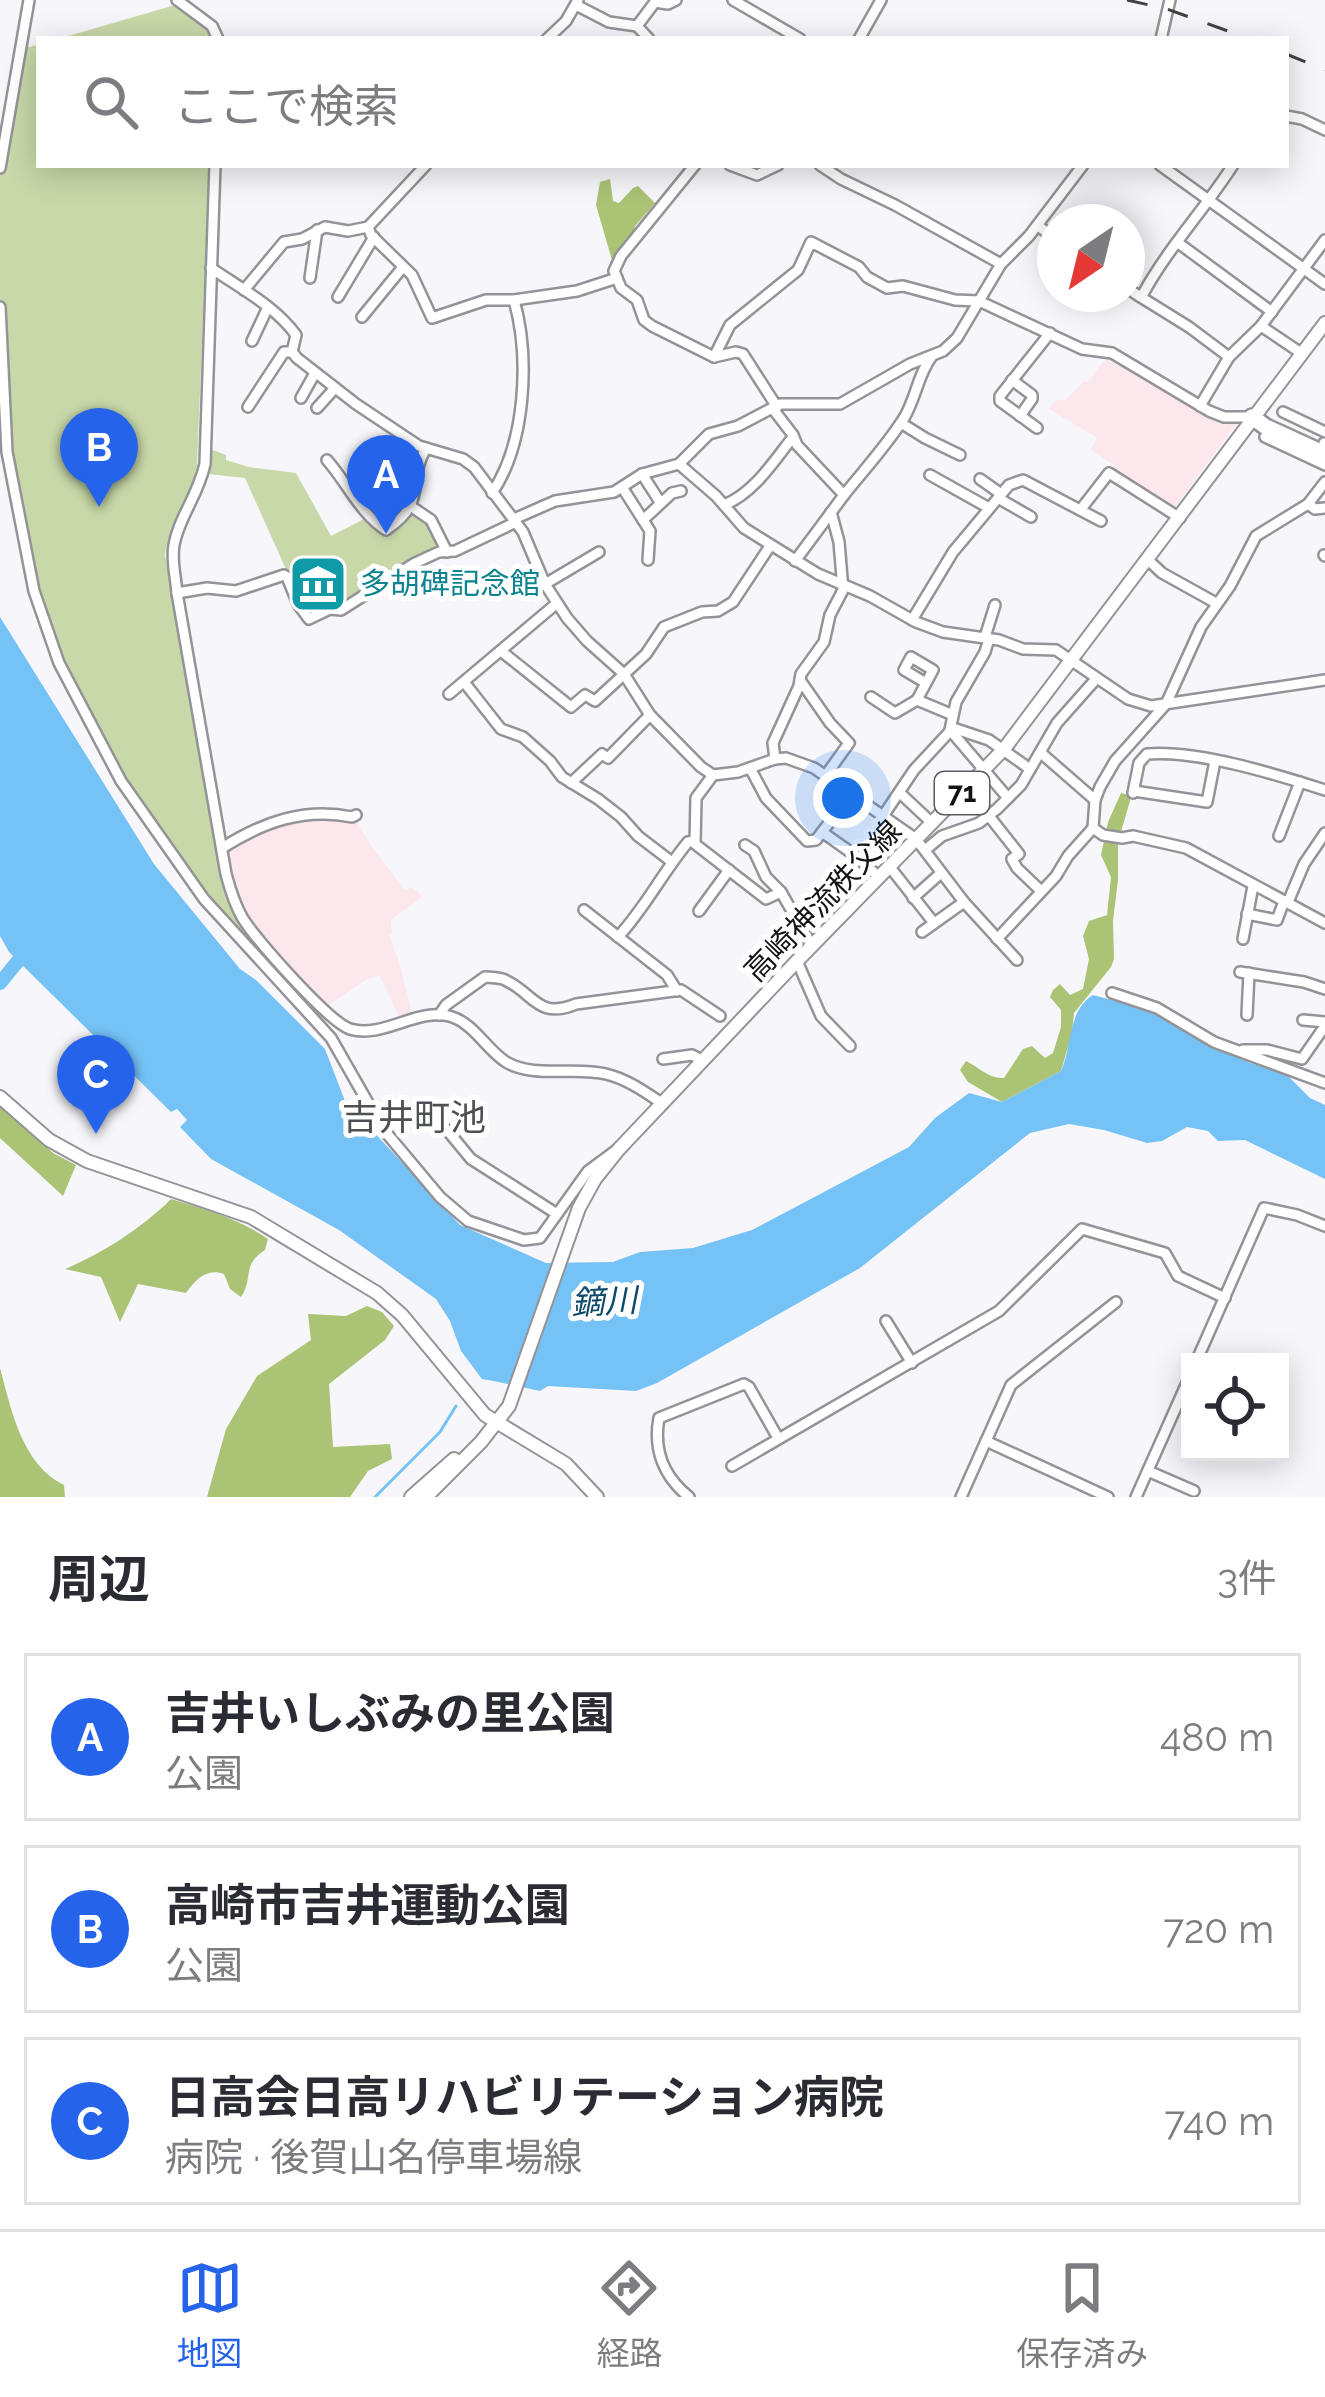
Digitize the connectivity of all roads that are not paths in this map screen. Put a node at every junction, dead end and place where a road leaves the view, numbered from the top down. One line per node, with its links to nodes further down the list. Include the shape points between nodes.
1 (29, 0): 26 (street)
2 (178, 0): 9 (street)
3 (676, 0): 8 (street, via 655,2)
4 (733, 0): 12 (street)
5 (881, 0): 13 (street)
6 (1170, 0): 14 (street)
7 (577, 2): 8 (street, via 609,22); 10 (street)
8 (637, 26): 11 (street)
9 (217, 36)
10 (551, 36)
11 (646, 36)
12 (795, 36)
13 (862, 36)
14 (1162, 36)
15 (1289, 117): 16 (street)
16 (1325, 130)
17 (215, 168): 36 (street)
18 (424, 168): 31 (street)
19 (693, 168): 39 (street, via 621,256)
20 (738, 168): 21 (street, via 757,175)
21 (772, 168)
22 (824, 168): 34 (street)
23 (1081, 168): 28 (street)
24 (1164, 168): 27 (street)
25 (1231, 168): 27 (street)
26 (0, 169)
27 (1208, 200): 33 (street); 37 (street)
28 (1054, 204)
29 (1037, 227): 34 (street)
30 (317, 229): 31 (street); 38 (street); 42 (street, via 284,242)
31 (371, 232): 35 (street); 43 (street)
32 (1325, 240): 37 (street)
33 (1178, 242): 41 (street); 49 (street)
34 (1001, 264): 46 (street)
35 (403, 267): 44 (street, via 432,318 486,300); 50 (street)
36 (211, 268): 42 (street); 113 (street, via 205,464 172,550)
37 (1303, 270): 40 (street); 49 (street)
38 (310, 278)
39 (617, 278): 44 (street); 58 (street, via 644,320)
40 (1325, 284)
41 (1145, 288)
42 (244, 290): 48 (street)
43 (338, 297)
44 (514, 300): 89 (street, via 522,394 512,452)
45 (1145, 300): 59 (street)
46 (979, 301): 53 (street); 57 (street, via 958,338); 58 (street, via 887,288 811,242 798,270 730,325)
47 (0, 307): 203 (street, via 5,443 28,568 59,663 121,781 204,899 331,1038 383,1130 440,1197 468,1221 524,1240 540,1238)
48 (268, 307): 54 (street); 55 (street, via 296,335)
49 (1272, 312): 51 (street)
50 (362, 317)
51 (1261, 326): 56 (street); 59 (street)
52 (1323, 331): 56 (main road, 高崎神流秩父線 / 71)
53 (1050, 333): 61 (street); 64 (street, via 1112,353)
54 (252, 341)
55 (292, 352): 60 (street); 65 (street, via 284,352)
56 (1301, 353): 70 (main road, 高崎神流秩父線 / 71)
57 (932, 356): 67 (street, via 840,404); 71 (street)
58 (714, 357): 67 (street, via 742,354)
59 (1229, 357): 64 (street)
60 (315, 373): 62 (street); 63 (street)
61 (1012, 380): 69 (street, via 1000,401); 69 (street, via 1033,399)
62 (334, 388): 66 (street); 77 (street)
63 (301, 398)
64 (1200, 406): 70 (street)
65 (248, 407)
66 (317, 408)
67 (775, 408): 74 (street); 81 (street, via 709,434)
68 (1283, 412): 73 (street)
69 (1020, 416): 72 (street)
70 (1252, 417): 76 (highway); 78 (highway); 101 (main road, 高崎神流秩父線 / 71)
71 (901, 423): 79 (street); 90 (street)
72 (1036, 428)
73 (1325, 432)
74 (794, 436): 90 (street); 95 (street)
75 (1265, 437): 82 (street)
76 (1325, 443)
77 (426, 448): 89 (street, via 469,462); 94 (street)
78 (1325, 454)
79 (960, 455)
80 (327, 460): 94 (street, via 382,529)
81 (679, 464): 83 (street); 95 (street)
82 (1325, 465)
83 (642, 474): 87 (street); 92 (street)
84 (930, 476): 96 (street)
85 (980, 479): 91 (street)
86 (1325, 482): 93 (street)
87 (622, 487): 102 (street); 103 (street, via 555,501)
88 (682, 491): 92 (street)
89 (492, 493): 103 (street)
90 (844, 495): 99 (street)
91 (999, 496): 96 (street); 98 (street, via 1024,480); 100 (street)
92 (660, 502): 102 (street)
93 (1308, 504): 97 (street); 114 (street, via 1256,536)
94 (412, 506): 106 (street, via 431,520)
95 (724, 506): 105 (street)
96 (989, 508): 117 (street)
97 (1325, 508)
98 (1081, 509): 101 (street, via 1109,472); 104 (street)
99 (831, 512): 110 (street); 112 (street)
100 (1031, 517)
101 (1180, 518): 109 (main road, 高崎神流秩父線 / 71)
102 (643, 520): 108 (street)
103 (514, 521): 106 (street); 111 (street)
104 (1101, 521)
105 (770, 546): 110 (street); 121 (street, via 733,602 671,623)
106 (447, 552): 113 (street, via 309,620 284,575 236,590)
107 (599, 552): 111 (street)
108 (648, 560)
109 (1148, 560): 114 (street); 120 (main road, 高崎神流秩父線 / 71)
110 (795, 561): 112 (street)
111 (545, 584): 115 (street)
112 (843, 585): 117 (street); 122 (street, via 824,642)
113 (177, 593): 163 (street)
114 (1216, 603): 130 (street)
115 (556, 604): 119 (street); 121 (street)
116 (995, 605): 118 (street)
117 (912, 620): 118 (street)
118 (987, 638): 120 (street, via 1051,648); 132 (street)
119 (501, 651): 121 (street, via 571,707 585,695 595,701); 125 (street)
120 (1072, 660): 123 (street); 134 (main road, 高崎神流秩父線 / 71)
121 (624, 674): 131 (street)
122 (799, 679): 136 (street, via 773,743); 144 (street, via 849,743)
123 (1096, 679): 130 (street, via 1128,699); 135 (street)
124 (1325, 680): 130 (street)
125 (464, 682): 127 (street); 146 (street, via 497,725 523,737)
126 (926, 683): 129 (street)
127 (449, 694)
128 (871, 698): 129 (street, via 895,713)
129 (917, 700): 132 (street)
130 (1166, 704): 137 (street)
131 (650, 715): 143 (street); 146 (street)
132 (953, 715): 133 (street)
133 (950, 730): 134 (street); 142 (street); 148 (street)
134 (1004, 748): 141 (street); 142 (main road, 高崎神流秩父線 / 71)
135 (1041, 753): 141 (street); 151 (street)
136 (775, 759): 140 (street); 144 (street)
137 (1115, 761): 139 (street); 151 (street)
138 (1215, 761): 139 (street, via 1157,753); 139 (street, via 1207,802 1134,792); 145 (street)
139 (1139, 763)
140 (750, 768): 143 (street); 157 (street, via 802,838 812,842)
141 (1030, 769): 150 (street)
142 (984, 771): 150 (street); 155 (main road, 高崎神流秩父線 / 71)
143 (713, 775): 160 (street, via 696,798)
144 (826, 775): 149 (street)
145 (1300, 782): 147 (street); 159 (street)
146 (571, 783): 164 (street)
147 (1325, 790)
148 (900, 793): 153 (street); 155 (street)
149 (851, 794): 153 (street); 157 (street)
150 (1008, 798): 154 (street)
151 (1095, 800): 156 (street)
152 (356, 815): 163 (street, via 300,813)
153 (883, 816): 162 (street)
154 (989, 816): 162 (street); 169 (street, via 1019,854 1012,860 1017,868)
155 (932, 823): 162 (main road, 高崎神流秩父線 / 71)
156 (1093, 828): 168 (street, via 1186,848); 169 (street)
157 (822, 832): 166 (street)
158 (1325, 832): 173 (street)
159 (1279, 836)
160 (694, 841): 164 (street); 165 (street)
161 (745, 845): 170 (street)
162 (921, 845): 166 (main road, 高崎神流秩父線 / 71); 167 (street)
163 (222, 848): 189 (street, via 244,922 330,1016 370,1030)
164 (672, 862): 180 (street)
165 (729, 870): 170 (street, via 766,899); 175 (street)
166 (884, 871): 171 (street); 183 (main road, 高崎神流秩父線 / 71)
167 (941, 873): 171 (street); 172 (street)
168 (1252, 886): 173 (street); 176 (street)
169 (1041, 890): 181 (street)
170 (781, 892): 183 (street)
171 (913, 898): 177 (street)
172 (964, 902): 177 (street); 181 (street)
173 (1286, 902): 176 (street, via 1277,920); 178 (street)
174 (584, 910): 180 (street)
175 (699, 911)
176 (1247, 914): 182 (street)
177 (934, 923): 179 (street)
178 (1325, 923)
179 (922, 932)
180 (618, 938): 187 (street)
181 (997, 939): 184 (street)
182 (1243, 939)
183 (812, 946): 185 (main road, 高崎神流秩父線 / 71)
184 (1017, 960)
185 (796, 961): 194 (street, via 821,1016); 197 (main road, 高崎神流秩父線 / 71)
186 (1325, 988): 190 (street, via 1244,973)
187 (677, 991): 189 (street, via 547,1008 504,979 485,977); 191 (street)
188 (1112, 993): 195 (street)
189 (439, 1015): 200 (street, via 466,1025 507,1062 604,1073)
190 (1246, 1015)
191 (720, 1016)
192 (1303, 1020): 193 (street)
193 (1325, 1024): 195 (street, via 1302,1059)
194 (850, 1046)
195 (1241, 1052): 198 (street)
196 (663, 1059): 197 (street, via 692,1054)
197 (704, 1062): 200 (main road, 高崎神流秩父線 / 71)
198 (1325, 1083)
199 (0, 1097): 211 (main road, via 87,1161 251,1217 377,1293)
200 (663, 1103): 202 (main road, 高崎神流秩父線 / 71)
201 (447, 1130): 203 (street, via 471,1160)
202 (619, 1149): 203 (street, via 595,1164); 211 (main road, 高崎神流秩父線 / 71, via 589,1187 515,1392)
203 (556, 1214)
204 (1325, 1226): 205 (street, via 1264,1208)
205 (1225, 1298): 208 (street); 209 (street, via 1178,1276 1165,1253 1082,1229 998,1311)
206 (1116, 1302): 213 (street, via 1011,1385)
207 (886, 1321): 209 (street)
208 (1200, 1353)
209 (912, 1363): 212 (street)
210 (1181, 1396): 215 (street)
211 (496, 1423): 217 (main road, 高崎神流秩父線 / 71); 218 (main road, 高崎神流秩父線 / 71); 219 (main road, via 566,1464)
212 (778, 1438): 214 (street); 220 (street, via 744,1384 658,1418 662,1466)
213 (986, 1441): 221 (street); 222 (street)
214 (732, 1466)
215 (1148, 1471): 216 (street); 223 (street)
216 (1194, 1491)
217 (411, 1497)
218 (426, 1497)
219 (597, 1497)
220 (689, 1497)
221 (961, 1497)
222 (1108, 1497)
223 (1136, 1497)

